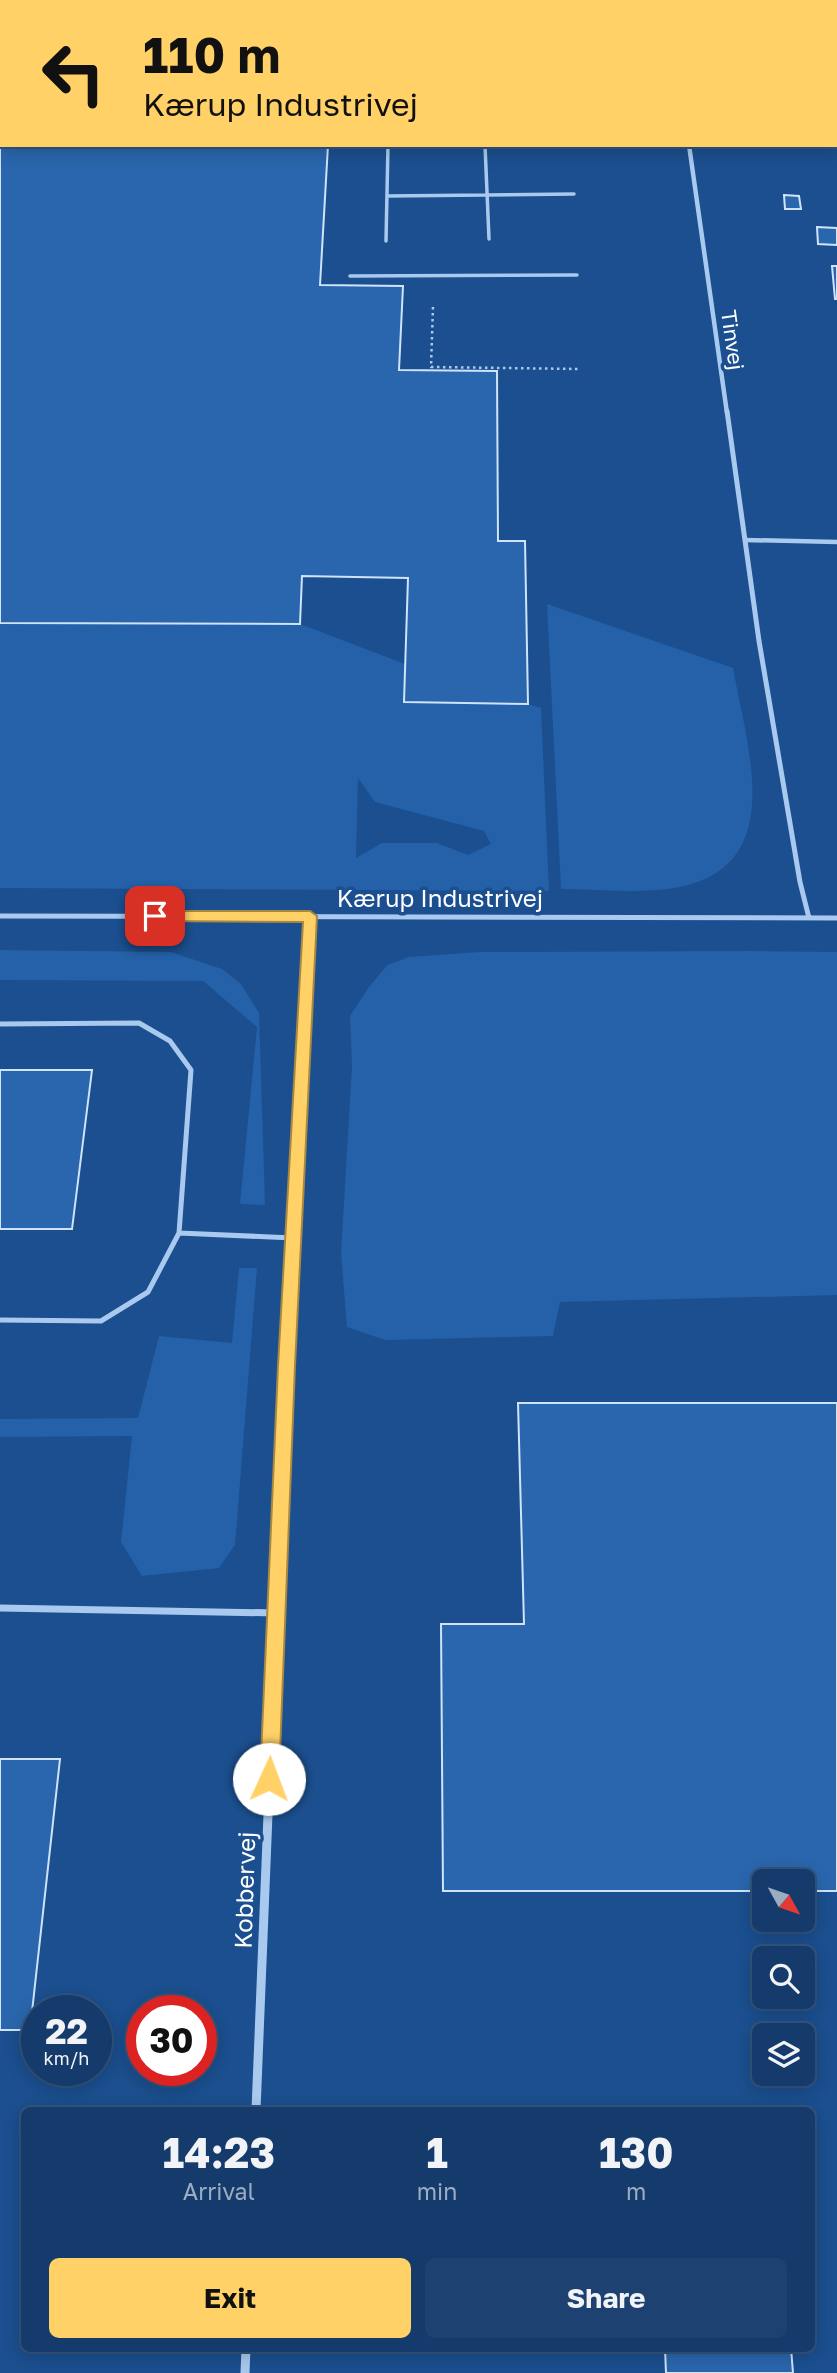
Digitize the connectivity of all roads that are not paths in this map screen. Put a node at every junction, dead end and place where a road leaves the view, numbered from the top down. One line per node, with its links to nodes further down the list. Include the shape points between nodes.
1 (388, 147): 6 (lane)
2 (485, 147): 4 (lane)
3 (689, 147): 11 (street, Tinvej)
4 (488, 194): 5 (lane); 6 (lane); 7 (lane)
5 (574, 194)
6 (387, 196): 8 (lane)
7 (489, 239)
8 (386, 241)
9 (577, 275): 10 (lane)
10 (350, 276)
11 (745, 540): 12 (lane); 15 (street, Tinvej)
12 (837, 542)
13 (0, 916): 14 (street, Kærup Industrivej)
14 (310, 916): 15 (street, Kærup Industrivej); 19 (street, Kobbervej)
15 (809, 918): 16 (street, Kærup Industrivej)
16 (837, 918)
17 (0, 1024): 18 (lane, via 139,1023 170,1041 191,1070)
18 (179, 1233): 19 (lane); 20 (lane, via 148,1292 101,1321)
19 (293, 1238): 22 (street, Kobbervej)
20 (0, 1320)
21 (0, 1608): 22 (lane)
22 (276, 1613): 23 (street, Kobbervej)
23 (256, 2107)
24 (246, 2352): 25 (street)
25 (245, 2373)

